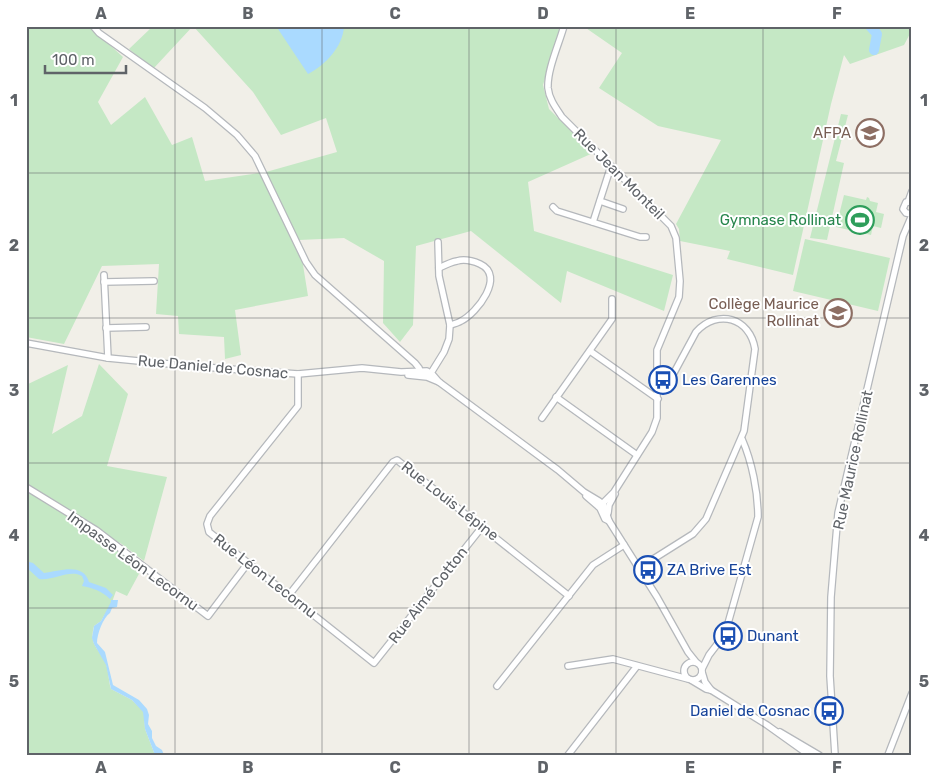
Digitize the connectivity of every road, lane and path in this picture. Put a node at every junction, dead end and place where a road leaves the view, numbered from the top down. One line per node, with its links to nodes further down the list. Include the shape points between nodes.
1 (92, 26): 25 (street, via 237,135 255,156 315,275)
2 (564, 26): 3 (street, Rue Jean Monteil, via 550,71 550,97 562,116)
3 (611, 166): 5 (street); 26 (street, Rue Jean Monteil, via 667,222 676,238 679,296 657,350)
4 (912, 190): 6 (street)
5 (600, 201): 8 (street); 11 (street)
6 (910, 202): 9 (street, via 904,206)
7 (553, 207): 11 (street)
8 (623, 209)
9 (904, 211): 10 (street); 12 (street, Rue Maurice Rollinat)
10 (912, 214): 12 (street, Rue Maurice Rollinat)
11 (593, 222): 13 (street)
12 (904, 229): 61 (street, Rue Maurice Rollinat, via 838,513 830,598)
13 (646, 237)
14 (438, 242): 15 (street)
15 (439, 268): 18 (street); 18 (street, via 459,260 477,262 485,266 492,281 473,313 461,322)
16 (154, 281): 20 (street, via 104,279)
17 (612, 299): 22 (street, via 612,319)
18 (450, 324): 25 (street, via 446,346)
19 (146, 327): 20 (street)
20 (106, 328): 23 (street)
21 (26, 343): 23 (street, Rue Daniel de Cosnac)
22 (590, 351): 27 (street); 28 (street)
23 (108, 358): 24 (street, Rue Daniel de Cosnac)
24 (298, 374): 25 (street, Rue Daniel de Cosnac, via 362,368 407,375); 38 (street, Rue Léon Lecornu, via 298,406 210,516 207,524 209,532)
25 (425, 374): 34 (street, via 558,470)
26 (657, 390): 28 (street, Rue Jean Monteil); 30 (street, via 669,382 702,325 724,318 737,322 751,334 755,349)
27 (556, 397): 29 (street); 31 (street)
28 (658, 399): 31 (street, Rue Jean Monteil, via 656,425)
29 (542, 418)
30 (742, 438): 39 (street, via 702,525); 43 (street, via 748,452 758,517 725,634)
31 (637, 455): 33 (street, Rue Jean Monteil)
32 (26, 487): 38 (street, Impasse Léon Lecornu, via 96,530 208,616)
33 (614, 492): 34 (street, Rue Jean Monteil); 35 (street, Rue Jean Monteil)
34 (600, 506): 35 (street)
35 (608, 518): 37 (street)
36 (482, 527): 40 (street, Rue Louis Lépine, via 397,460); 41 (street, Rue Louis Lépine); 45 (street, Rue Aimé Cotton)
37 (624, 545): 39 (street); 41 (street, via 593,565)
38 (248, 563): 40 (street, Rue Léon Lecornu)
39 (638, 568): 42 (street)
40 (289, 595): 45 (street, Rue Léon Lecornu)
41 (569, 596): 52 (street)
42 (688, 652): 44 (street); 48 (street)
43 (709, 655): 44 (street); 49 (street)
44 (696, 662): 48 (street); 49 (street)
45 (374, 663)
46 (568, 666): 47 (street, via 613,659)
47 (637, 666): 50 (street); 57 (street)
48 (685, 667): 50 (street); 51 (street, via 684,674)
49 (702, 671): 51 (street, via 697,679); 53 (street)
50 (670, 675): 51 (street)
51 (689, 679): 53 (street)
52 (497, 686)
53 (710, 690): 55 (street)
54 (912, 693): 62 (street)
55 (767, 726): 56 (street); 60 (street)
56 (786, 739): 58 (street); 59 (street)
57 (568, 755)
58 (809, 755)
59 (814, 755)
60 (819, 755)
61 (835, 755)
62 (888, 755)

